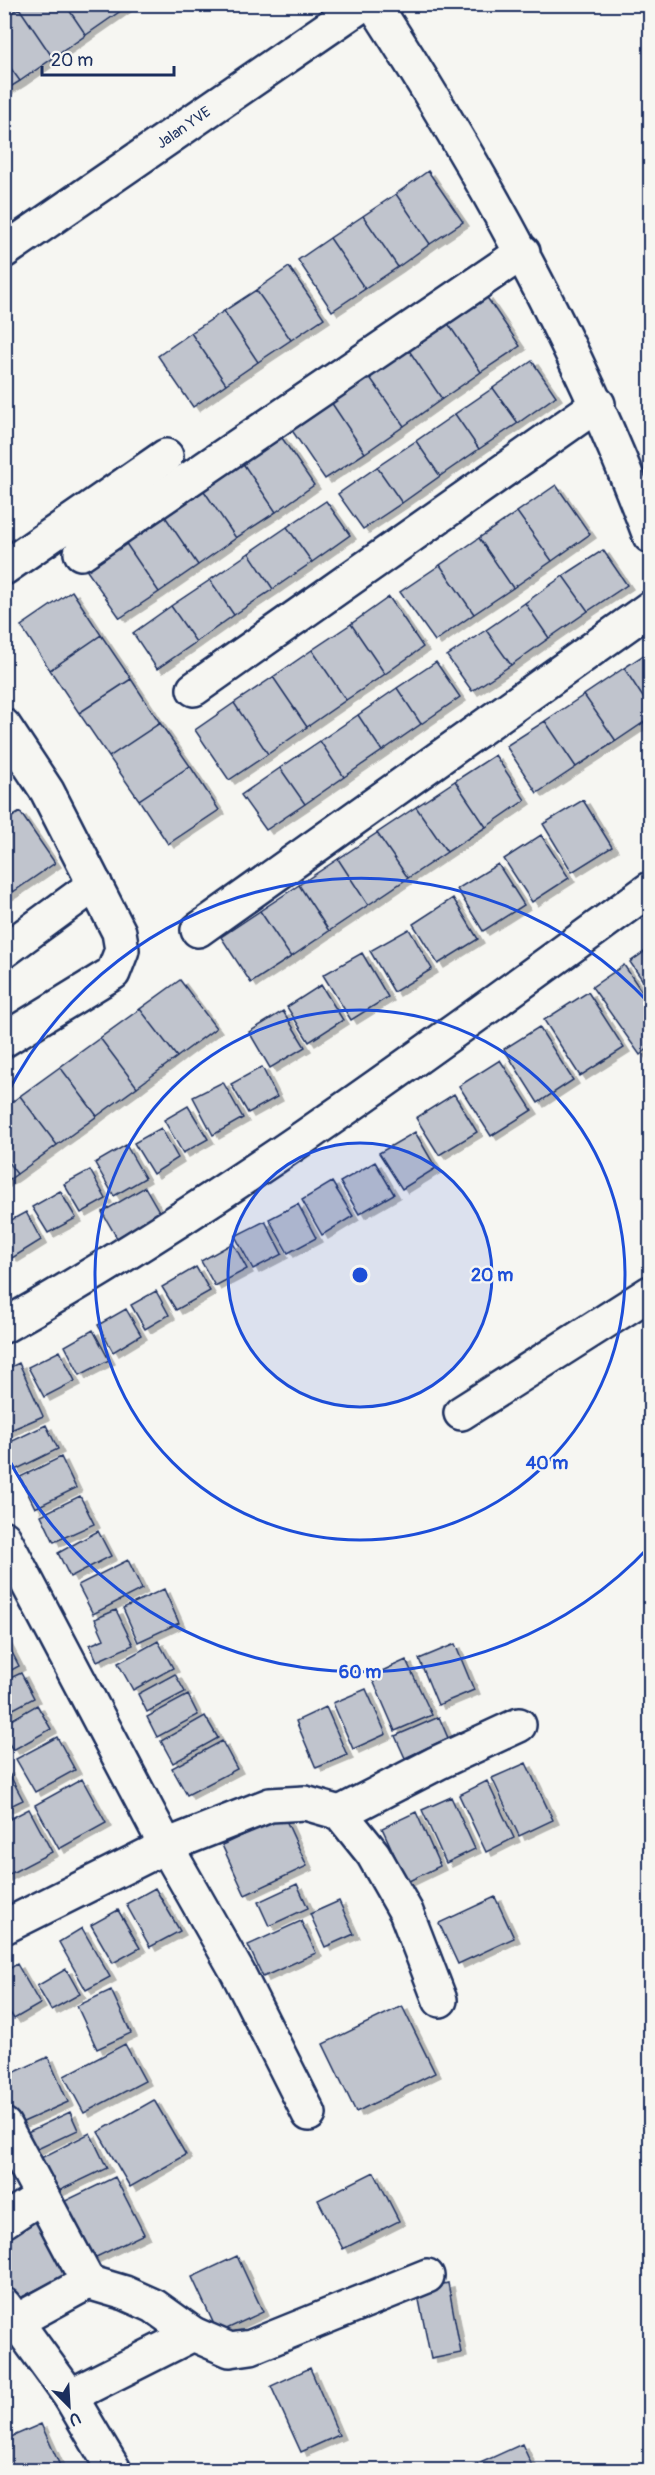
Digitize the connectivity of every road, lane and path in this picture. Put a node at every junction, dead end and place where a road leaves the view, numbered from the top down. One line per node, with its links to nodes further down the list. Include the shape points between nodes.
1 (363, 4): 3 (street, Jalan YVE)
2 (374, 4): 4 (street)
3 (4, 251)
4 (523, 252): 5 (street); 8 (street)
5 (598, 405): 7 (street); 11 (street)
6 (166, 456): 9 (street)
7 (651, 536)
8 (81, 554)
9 (4, 568)
10 (651, 608): 15 (street)
11 (194, 689)
12 (4, 726): 13 (street, via 47,790)
13 (95, 884): 16 (street); 17 (street, via 119,932 122,951 113,973)
14 (651, 889): 19 (street, via 464,1025 174,1225)
15 (198, 930)
16 (4, 951)
17 (4, 1040)
18 (651, 1293): 20 (street)
19 (4, 1326)
20 (461, 1413)
21 (4, 1538): 24 (street)
22 (519, 1725): 23 (street)
23 (340, 1813): 24 (street, via 305,1803 270,1805); 26 (street, via 373,1854 406,1912)
24 (166, 1846): 25 (street); 27 (street, via 238,1972)
25 (4, 1927)
26 (440, 2000)
27 (309, 2114)
28 (4, 2126): 29 (street)
29 (42, 2196): 30 (street); 32 (street)
30 (4, 2221)
31 (427, 2276): 34 (street, via 251,2347 230,2350)
32 (88, 2282): 33 (street); 34 (street, via 154,2306)
33 (10, 2313): 35 (street)
34 (193, 2334): 35 (street)
35 (70, 2396): 36 (street)
36 (114, 2470)

